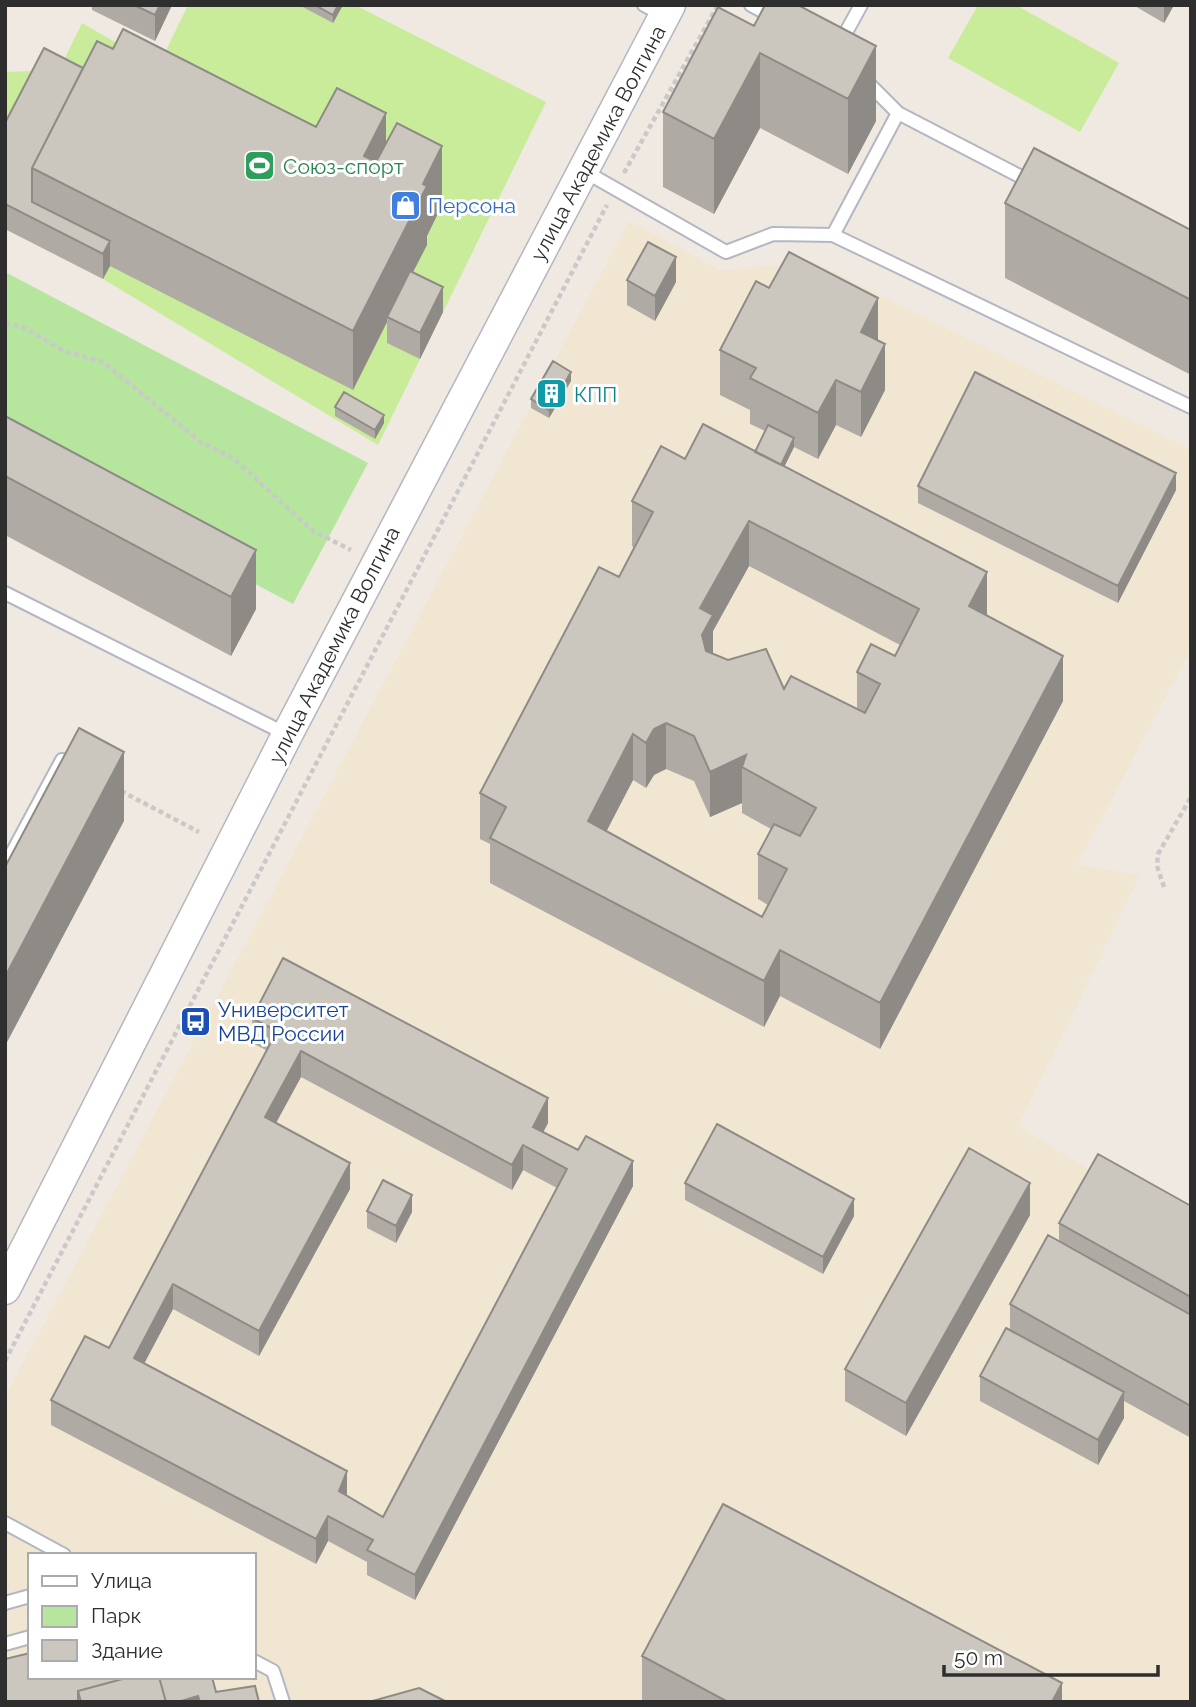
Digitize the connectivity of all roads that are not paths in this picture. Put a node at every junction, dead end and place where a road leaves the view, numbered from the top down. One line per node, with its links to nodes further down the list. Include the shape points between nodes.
1 (751, 5): 4 (lane)
2 (861, 5): 6 (lane)
3 (660, 9): 8 (street, улица Академика Волгина)
4 (788, 25)
5 (824, 44): 6 (lane)
6 (845, 59): 7 (lane)
7 (898, 113): 9 (lane); 10 (lane)
8 (583, 171): 10 (lane, via 726,252 773,234); 13 (street, улица Академика Волгина)
9 (1041, 187)
10 (833, 235): 11 (lane)
11 (1191, 407)
12 (5, 593): 13 (lane)
13 (287, 735): 16 (street, улица Академика Волгина)
14 (62, 760): 15 (lane)
15 (5, 866)
16 (5, 1289)
17 (5, 1523): 18 (lane)
18 (60, 1553)
19 (28, 1597): 20 (lane)
20 (5, 1603)
21 (28, 1638): 22 (lane)
22 (5, 1644)
23 (256, 1662): 24 (lane, via 273,1671)
24 (283, 1702)

